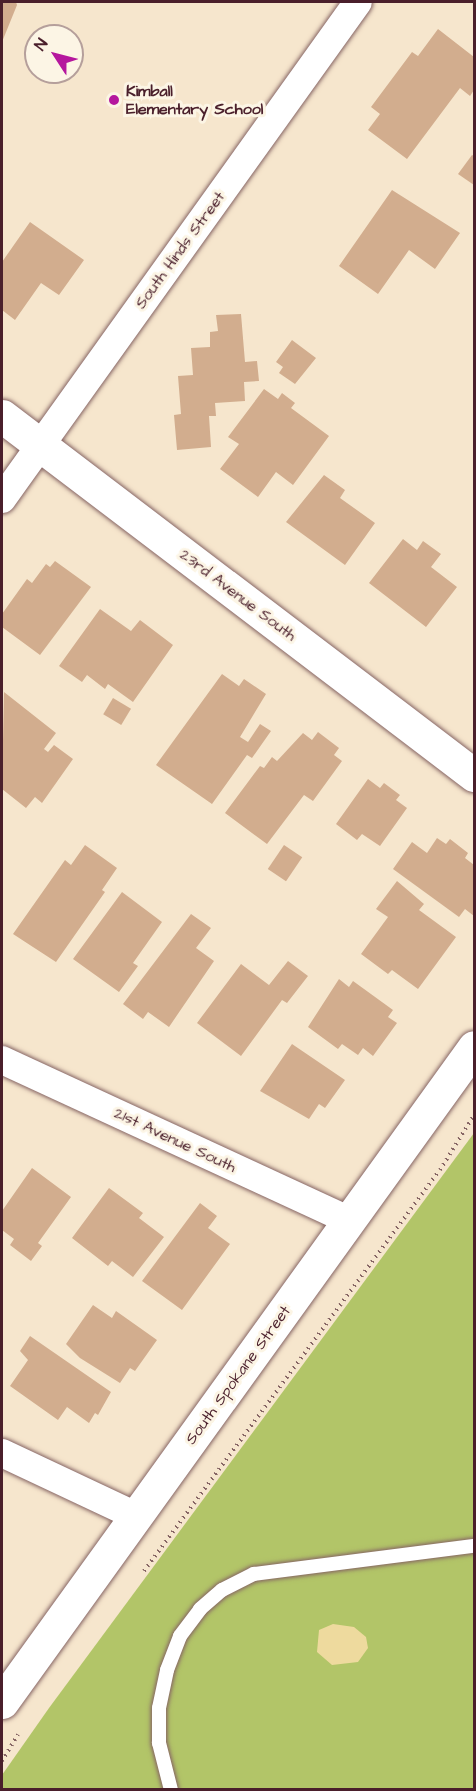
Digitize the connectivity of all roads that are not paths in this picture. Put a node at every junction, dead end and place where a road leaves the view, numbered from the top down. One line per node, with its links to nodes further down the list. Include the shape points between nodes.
1 (358, 2): 3 (street, South Hinds Street)
2 (2, 416): 3 (street, 23rd Avenue South)
3 (41, 445): 4 (street, South Hinds Street); 5 (street, 23rd Avenue South)
4 (2, 499)
5 (474, 775)
6 (474, 1047): 8 (street, South Spokane Street)
7 (2, 1060): 8 (street, 21st Avenue South)
8 (349, 1220): 10 (street, South Spokane Street)
9 (2, 1452): 10 (street)
10 (136, 1516): 12 (street, South Spokane Street)
11 (474, 1546): 13 (lane, via 254,1574 222,1590 200,1609 180,1636 167,1670 159,1707 159,1743)
12 (2, 1702)
13 (171, 1790)

